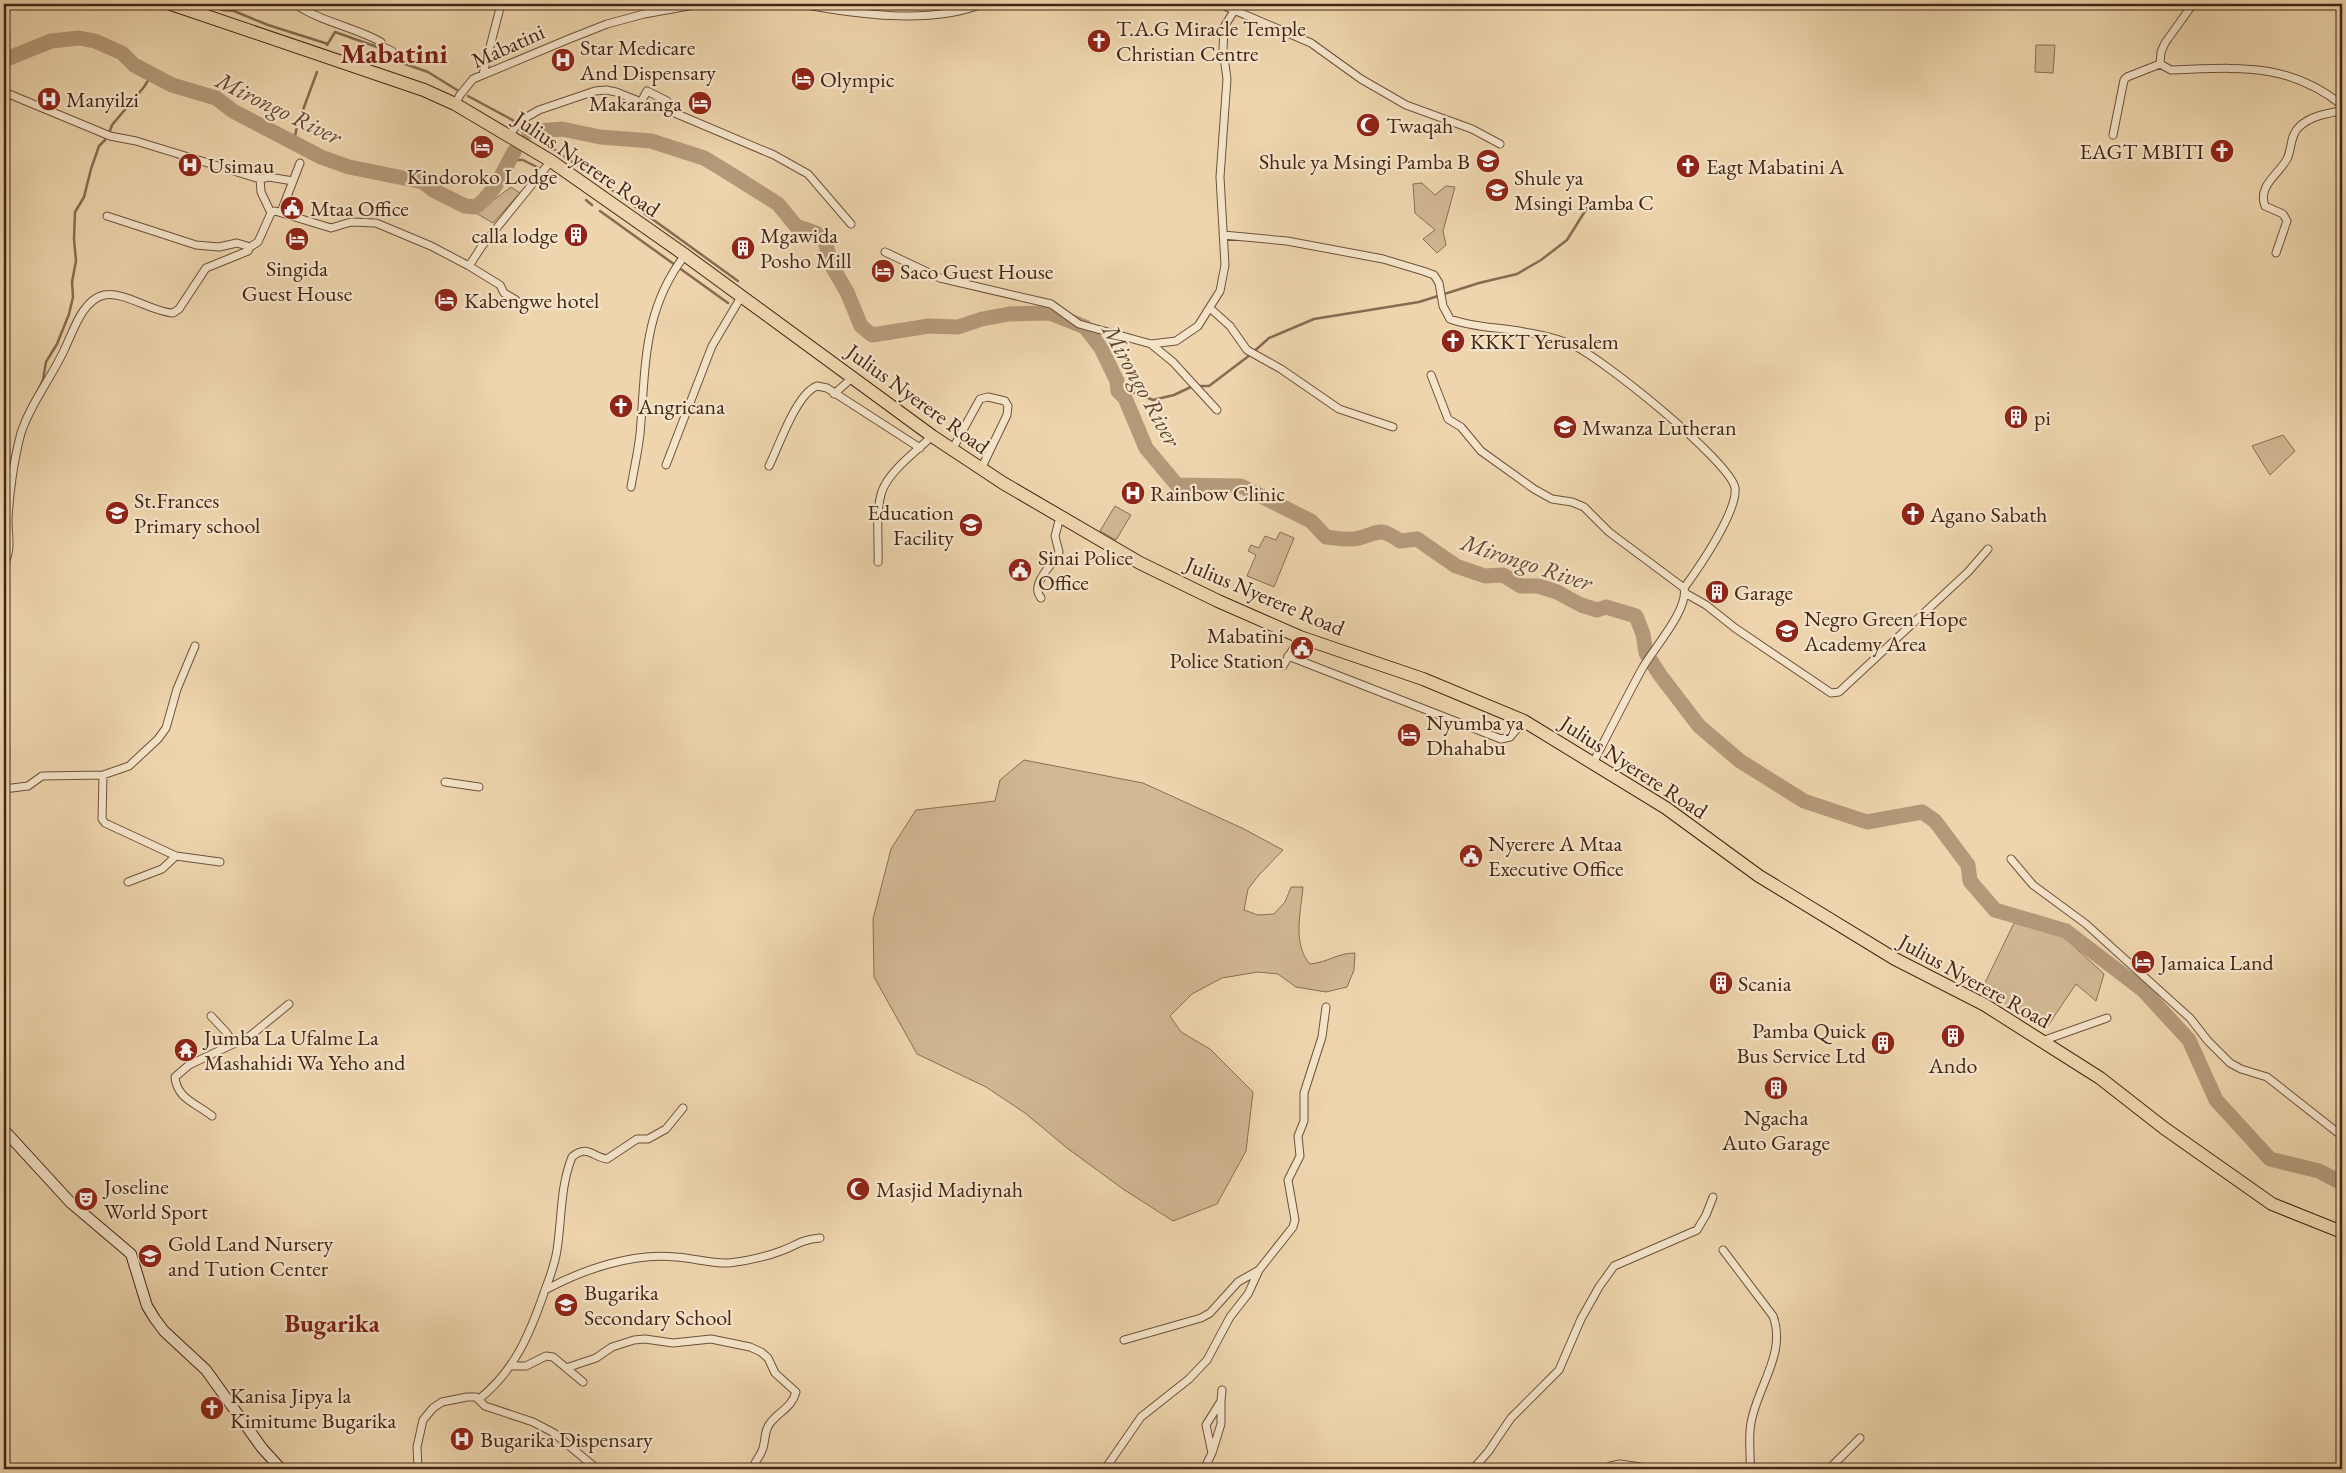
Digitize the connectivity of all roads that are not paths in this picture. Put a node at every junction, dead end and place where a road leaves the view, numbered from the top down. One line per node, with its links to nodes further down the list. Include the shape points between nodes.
1 (171, 4): 14 (highway, Julius Nyerere Road, via 424,90)
2 (295, 4): 10 (street, via 381,42 381,46)
3 (501, 4): 12 (street)
4 (700, 4): 12 (street, Mabatini, via 607,24)
5 (801, 4): 6 (street, via 892,16 956,12)
6 (982, 4)
7 (1220, 4): 9 (street)
8 (2193, 4): 11 (street, via 2160,52)
9 (1234, 11): 19 (street, via 1311,43 1395,100 1472,129); 28 (street, via 1224,27 1226,78 1220,177)
10 (392, 51)
11 (2160, 64): 15 (street, via 2170,70 2249,69 2275,72 2320,89); 18 (street, via 2124,80)
12 (483, 74): 14 (street, Mabatini, via 469,82)
13 (4, 92): 22 (street, via 110,136 136,140)
14 (456, 104): 17 (highway, Julius Nyerere Road)
15 (2342, 105)
16 (2342, 111): 31 (street, via 2320,116 2299,126 2283,165 2266,188 2263,196 2265,206 2283,214 2287,221)
17 (515, 127): 20 (highway, Julius Nyerere Road); 27 (street, via 539,110 595,91 616,92 641,102 647,91 667,101 670,111 774,155 808,174)
18 (2113, 135)
19 (1500, 144)
20 (551, 161): 32 (highway, Julius Nyerere Road); 33 (street)
21 (300, 163): 23 (street)
22 (260, 179): 23 (street, via 270,177); 25 (street, via 261,192)
23 (293, 181): 24 (street)
24 (281, 212): 25 (street); 33 (street, via 331,228 351,222 376,223)
25 (271, 213): 29 (street, via 258,242)
26 (107, 216): 29 (street, via 196,245 219,247 237,243)
27 (851, 224)
28 (1223, 235): 36 (street, via 1224,279); 54 (street, via 1304,244 1383,259 1434,275 1450,319 1465,325 1524,332 1570,344 1607,366 1670,418 1728,473 1735,488 1732,508)
29 (250, 247): 53 (street, via 248,251 206,268 173,313 109,295 90,302 28,413 21,434 8,522 10,545)
30 (885, 252): 37 (street, via 940,278 1051,304 1079,324)
31 (2276, 253)
32 (679, 263): 34 (highway, Julius Nyerere Road); 49 (street, via 667,281 652,321)
33 (469, 266): 35 (street, via 500,285 504,293)
34 (742, 297): 39 (highway, Julius Nyerere Road); 46 (street, via 712,346)
35 (516, 300)
36 (1211, 309): 37 (street, via 1188,334 1176,341); 42 (street, via 1230,326 1247,350 1339,409)
37 (1151, 344): 41 (street, via 1173,362)
38 (1431, 375): 54 (street, via 1448,419 1461,427 1481,451 1534,490 1552,499 1584,507 1608,532)
39 (853, 377): 40 (street); 43 (highway, Julius Nyerere Road)
40 (834, 394): 44 (street); 47 (street, via 817,386 806,394)
41 (1217, 410)
42 (1393, 427)
43 (932, 436): 44 (street); 45 (highway, Julius Nyerere Road)
44 (920, 448): 52 (street, via 891,477 883,490)
45 (952, 450): 48 (highway, Julius Nyerere Road); 48 (street, via 977,401 988,397 1005,400 1007,415)
46 (666, 464)
47 (769, 466)
48 (981, 469): 50 (highway, Julius Nyerere Road)
49 (631, 487)
50 (1060, 517): 55 (street, via 1055,536 1059,552 1037,585); 56 (highway, Julius Nyerere Road, via 1218,602)
51 (1988, 549): 54 (street, via 1961,579 1835,693 1808,678)
52 (878, 562)
53 (4, 565)
54 (1684, 590): 61 (street, via 1670,628 1642,667)
55 (1041, 598)
56 (1300, 637): 58 (street); 60 (highway, Julius Nyerere Road, via 1423,679)
57 (195, 646): 62 (street, via 161,736 129,766)
58 (1288, 656): 59 (street); 60 (street, via 1501,739 1510,737)
59 (1282, 666)
60 (1524, 721): 61 (highway, Julius Nyerere Road)
61 (1593, 763): 74 (highway, Julius Nyerere Road, via 1666,808 1759,876 1894,960 1985,1005)
62 (103, 775): 65 (street, via 46,776 28,786); 66 (street, via 102,819 105,823)
63 (445, 782): 64 (street)
64 (479, 787)
65 (4, 789)
66 (176, 856): 68 (street); 69 (street, via 162,869)
67 (2011, 859): 79 (street, via 2033,885 2086,924 2190,1018 2230,1063 2267,1077)
68 (220, 862)
69 (128, 882)
70 (289, 1004): 75 (street, via 250,1036)
71 (1326, 1007): 84 (street, via 1322,1037 1304,1093 1304,1121 1298,1136 1300,1156 1288,1180 1295,1220)
72 (211, 1016): 75 (street)
73 (2107, 1018): 74 (street)
74 (2042, 1041): 81 (highway, Julius Nyerere Road, via 2100,1078 2164,1128 2272,1204)
75 (233, 1043): 77 (street, via 189,1065 175,1077 180,1094)
76 (683, 1108): 85 (street, via 666,1129 648,1139 637,1139 607,1159 583,1151 572,1157 564,1179 557,1251)
77 (212, 1116)
78 (4, 1130): 96 (main road, via 71,1203 131,1254 147,1306 155,1319 206,1370)
79 (2342, 1136)
80 (1713, 1197): 102 (street, via 1696,1230 1614,1266 1598,1287 1559,1370 1511,1418)
81 (2342, 1232)
82 (820, 1238): 85 (street, via 804,1239 782,1251 729,1263 675,1256 624,1261 588,1269)
83 (1723, 1250): 104 (street, via 1773,1316 1777,1326 1771,1366 1751,1422)
84 (1259, 1270): 86 (street, via 1238,1282 1210,1313 1201,1318); 100 (street, via 1207,1360 1189,1379 1141,1417)
85 (545, 1290): 87 (street, via 531,1331)
86 (1124, 1340)
87 (510, 1366): 88 (street, via 526,1366 546,1356 554,1357); 91 (street, via 491,1390)
88 (566, 1368): 89 (street); 99 (street, via 596,1358 623,1342 645,1339 673,1343 711,1339 761,1352 775,1372 796,1392 792,1402 770,1422)
89 (583, 1382)
90 (1222, 1390): 92 (street)
91 (479, 1399): 97 (street, via 456,1398 433,1408 423,1420 419,1433); 98 (street, via 485,1406 533,1422 554,1433)
92 (1221, 1401): 94 (street, via 1221,1424); 94 (street, via 1206,1425)
93 (1860, 1438): 105 (street)
94 (1212, 1453): 101 (street)
95 (1610, 1466): 103 (street, via 1620,1464)
96 (281, 1469)
97 (418, 1469)
98 (597, 1469)
99 (754, 1469)
100 (1106, 1469)
101 (1204, 1469)
102 (1473, 1469)
103 (1654, 1469)
104 (1750, 1469)
105 (1829, 1469)

